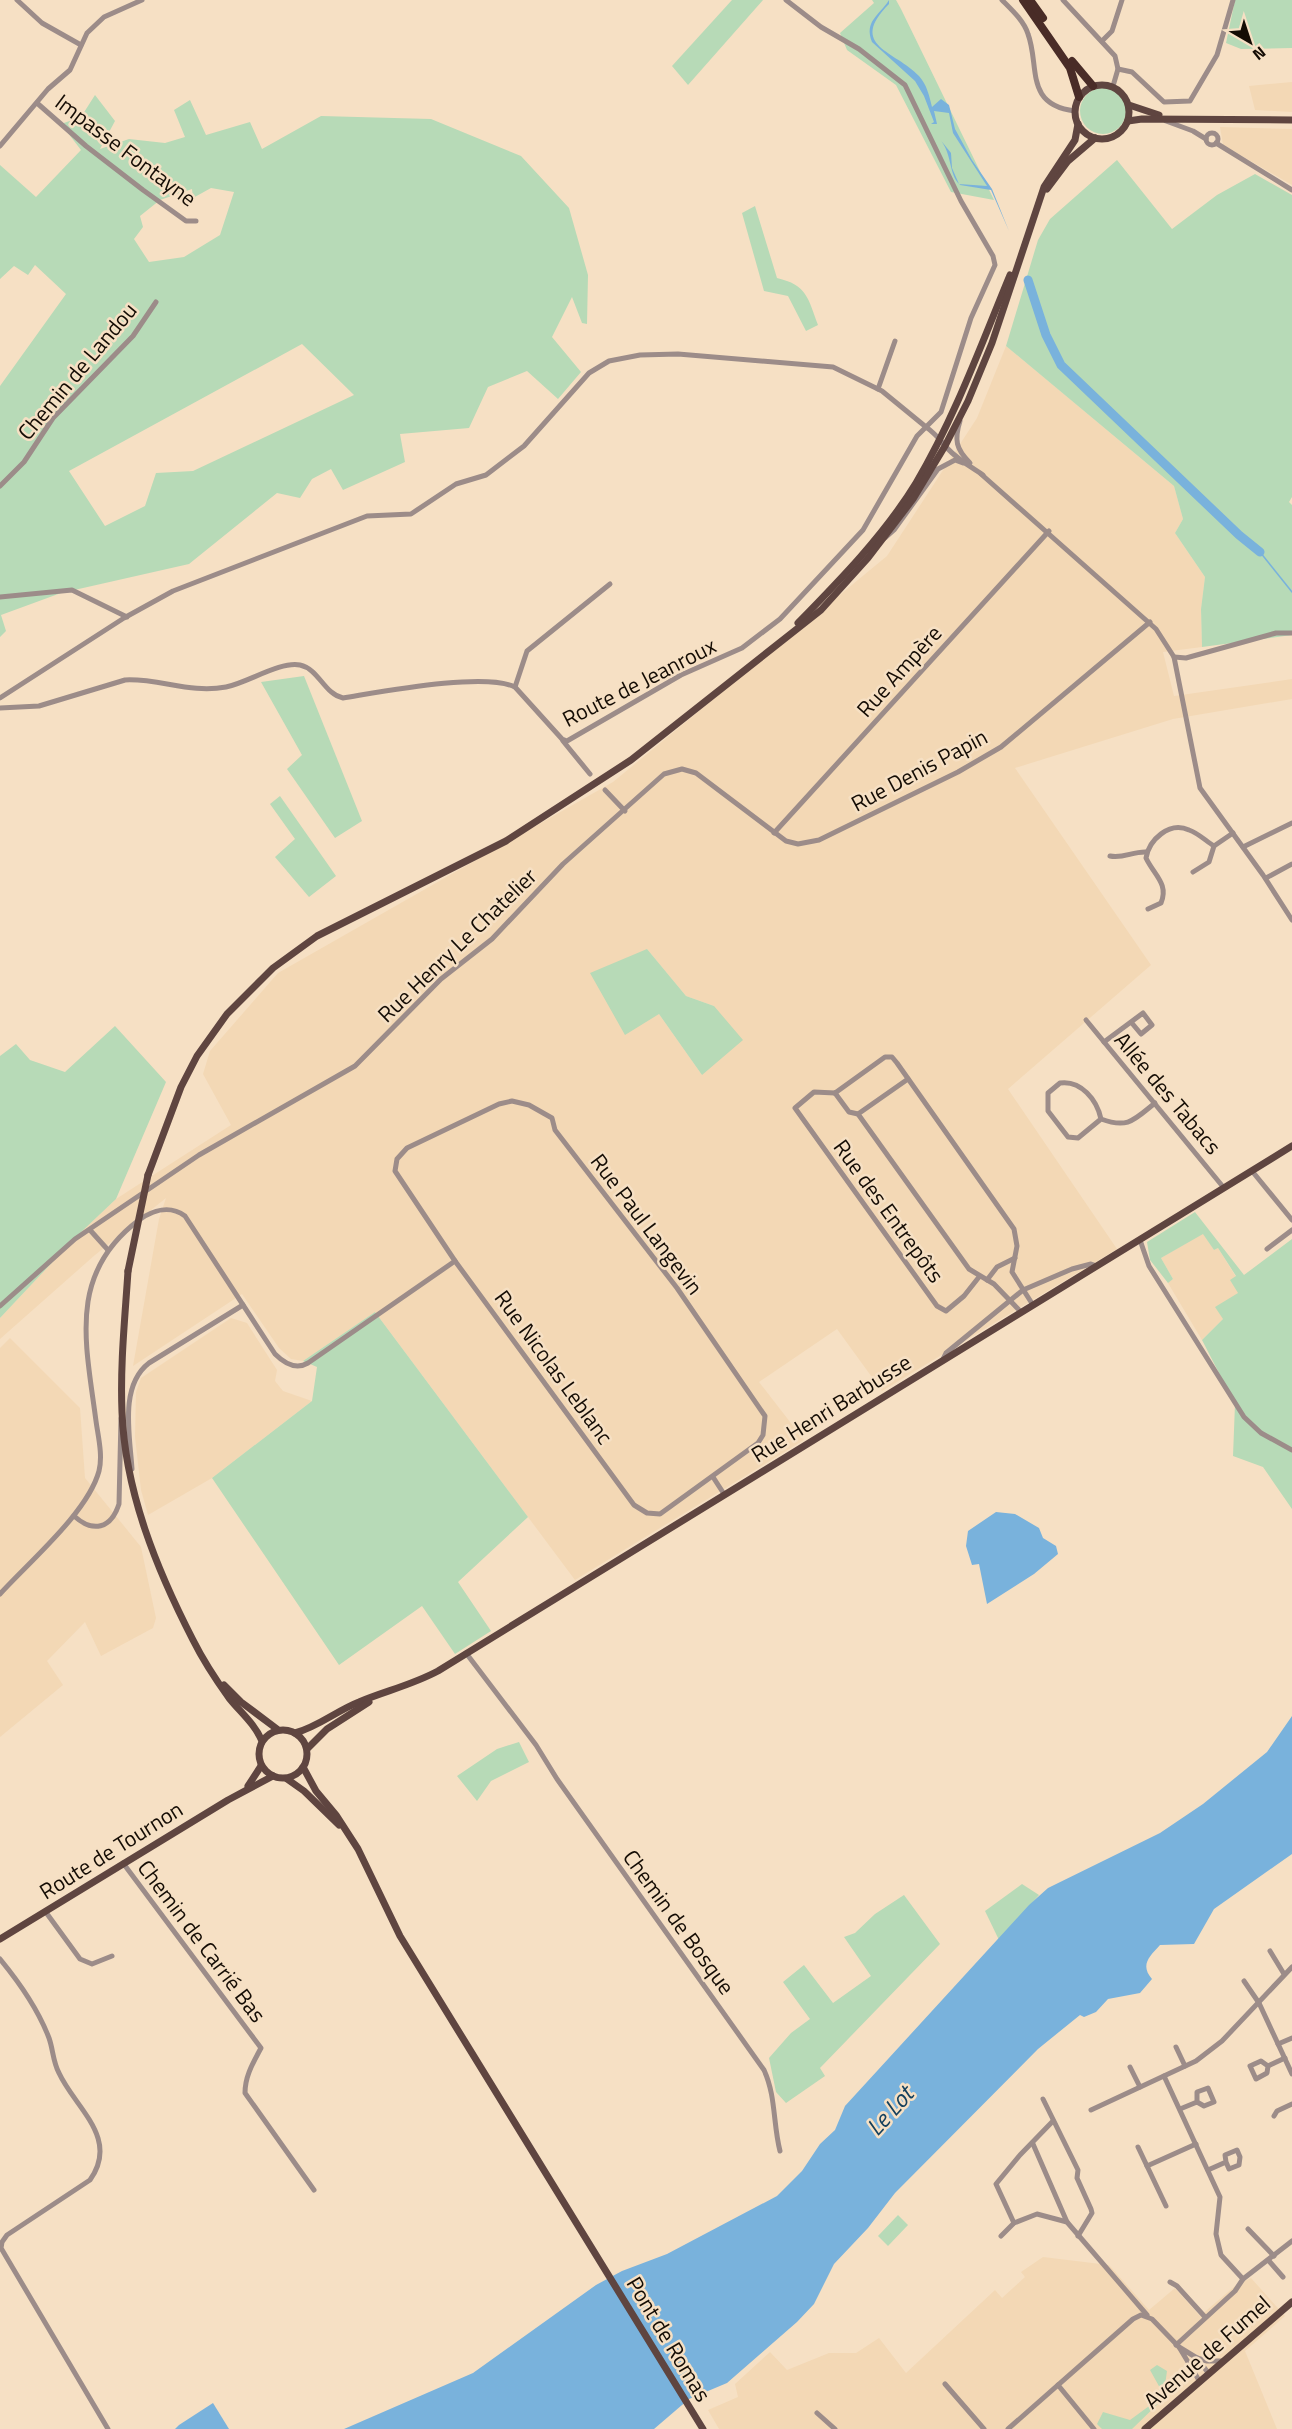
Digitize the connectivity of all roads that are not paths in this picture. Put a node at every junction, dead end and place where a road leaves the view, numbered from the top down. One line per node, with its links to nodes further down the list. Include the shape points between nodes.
1 (17, 0): 11 (street, via 42,23)
2 (142, 0): 11 (street, via 104,17)
3 (786, 0): 34 (street, Route de Jeanroux, via 905,85 961,201 991,250 995,265 971,318 941,412)
4 (1002, 0): 18 (street, via 1028,33 1036,84 1052,103)
5 (1023, 0): 15 (highway, via 1070,68)
6 (1030, 0): 13 (highway, via 1077,70)
7 (1063, 0): 10 (street)
8 (1122, 0): 10 (street, via 1112,31)
9 (1233, 0): 12 (street, via 1217,55 1190,101 1164,102 1132,72)
10 (1102, 41): 12 (street, via 1115,56)
11 (81, 45): 16 (street, via 70,70)
12 (1118, 69): 14 (street)
13 (1093, 86): 14 (main road); 15 (main road)
14 (1113, 86): 17 (main road, via 1123,93)
15 (1079, 97): 18 (main road)
16 (37, 103): 25 (street); 28 (street, Impasse Fontayne, via 143,190 186,221)
17 (1129, 105): 20 (main road); 22 (main road)
18 (1075, 111): 23 (main road)
19 (1158, 119): 20 (main road); 22 (main road); 26 (street, via 1193,130 1206,139 1213,133 1218,138 1216,143)
20 (1173, 119): 21 (main road)
21 (1292, 120)
22 (1128, 121): 24 (main road, via 1112,137)
23 (1078, 124): 24 (main road); 27 (main road, via 1075,140 1050,174)
24 (1095, 138): 27 (main road, via 1055,176)
25 (0, 146)
26 (1292, 190)
27 (1037, 207): 29 (main road)
28 (196, 221)
29 (1026, 239): 33 (main road, via 992,343); 35 (main road)
30 (156, 302): 38 (street, Chemin de Landou, via 133,336 53,418 24,462)
31 (895, 341): 32 (street)
32 (878, 389): 34 (street); 43 (street, via 833,367 654,354 609,361 589,373 524,446 486,475 456,484 411,514 367,516 173,591)
33 (964, 410): 36 (main road); 37 (street, via 956,444)
34 (926, 427): 35 (street); 51 (street, Route de Jeanroux, via 863,530 758,638 655,689 574,738)
35 (941, 437): 36 (street); 46 (main road, via 901,505 856,561)
36 (945, 446): 37 (street); 40 (main road)
37 (983, 475): 39 (street); 40 (street, via 959,461 943,465)
38 (0, 486)
39 (1049, 531): 44 (street); 56 (street, Rue Ampère)
40 (885, 538): 46 (main road, via 821,610)
41 (610, 584): 48 (street, via 527,651)
42 (0, 597): 43 (street, via 72,590)
43 (128, 617): 49 (street)
44 (1150, 622): 47 (street); 56 (street, Rue Denis Papin, via 1001,747 958,772 819,840 798,844)
45 (1292, 633): 47 (street, via 1276,633 1186,658)
46 (784, 638): 97 (main road, bridge, via 631,760 547,816 451,870 317,936 273,968 227,1014 197,1056 148,1175 128,1271)
47 (1174, 657): 57 (street, via 1200,788)
48 (515, 687): 50 (street, via 504,682 463,683 344,698 333,694 309,669 288,665 245,682 213,689 125,680 39,706); 51 (street, Route de Jeanroux)
49 (0, 698)
50 (0, 708)
51 (562, 739): 52 (street)
52 (590, 774)
53 (605, 790): 54 (street)
54 (625, 811): 56 (street, Rue Henry Le Chatelier, via 664,774 688,770); 80 (street, Rue Henry Le Chatelier, via 563,864 492,939 441,979 355,1066 217,1144)
55 (1292, 823): 59 (street)
56 (774, 833)
57 (1233, 833): 58 (street); 59 (street)
58 (1214, 846): 60 (street, via 1182,827 1155,837); 63 (street, via 1209,862)
59 (1243, 847): 64 (street)
60 (1147, 852): 61 (street); 65 (street, via 1146,858 1165,894 1161,903)
61 (1110, 856)
62 (1292, 864): 64 (street)
63 (1194, 872)
64 (1266, 878): 66 (street)
65 (1148, 909)
66 (1292, 920)
67 (1086, 1020): 69 (street, Allée des Tabacs)
68 (1131, 1022): 69 (street)
69 (1104, 1042): 72 (street, Allée des Tabacs)
70 (908, 1079): 71 (street, via 891,1057 885,1057); 73 (street); 85 (street, via 1014,1229)
71 (835, 1093): 73 (street, via 849,1112); 88 (street, Rue des Entrepôts, via 814,1092 795,1108 937,1306 946,1311)
72 (1155, 1103): 74 (street, via 1131,1123); 78 (street, Allée des Tabacs)
73 (858, 1114): 88 (street, via 969,1269)
74 (1101, 1119): 74 (street, via 1099,1108 1078,1085 1060,1083 1048,1093 1047,1111 1068,1137 1078,1138)
75 (1292, 1146): 77 (main road, Rue Henri Barbusse)
76 (395, 1171): 86 (street, Rue Nicolas Leblanc); 99 (street, Rue Paul Langevin, via 397,1159 407,1148 499,1104 522,1102 552,1118 555,1130 677,1288 765,1416 766,1426 758,1443)
77 (1252, 1171): 78 (main road, Rue Henri Barbusse); 79 (street)
78 (1224, 1188): 82 (main road, Rue Henri Barbusse)
79 (1292, 1220)
80 (90, 1230): 84 (street); 94 (street, Rue Henry Le Chatelier)
81 (1292, 1230): 83 (street)
82 (1140, 1240): 87 (main road, Rue Henri Barbusse); 98 (street, via 1149,1266 1244,1417 1261,1433)
83 (1267, 1249)
84 (108, 1250): 92 (street, via 144,1216 159,1210 175,1211 191,1223); 102 (street, via 90,1287 85,1310 100,1461 93,1488)
85 (1015, 1258): 89 (street, via 997,1267); 90 (street, via 1012,1272)
86 (455, 1261): 92 (street, via 304,1366 281,1360); 99 (street, Rue Nicolas Leblanc, via 634,1505 647,1513 660,1514)
87 (1097, 1266): 90 (street, via 1072,1269); 93 (main road, Rue Henri Barbusse)
88 (979, 1277): 89 (street)
89 (987, 1280): 91 (street)
90 (1023, 1290): 91 (street); 93 (street)
91 (1009, 1299): 95 (street); 96 (street)
92 (243, 1305): 100 (street, via 149,1363 136,1376 129,1428)
93 (1033, 1305): 95 (main road, Rue Henri Barbusse)
94 (0, 1306)
95 (1021, 1312): 96 (main road, Rue Henri Barbusse)
96 (942, 1360): 101 (main road, Rue Henri Barbusse)
97 (122, 1413): 100 (main road); 102 (street, via 116,1512 106,1524 92,1527)
98 (1292, 1450)
99 (713, 1477): 101 (street)
100 (132, 1486): 105 (main road, via 172,1595)
101 (724, 1494): 104 (main road, Rue Henri Barbusse)
102 (74, 1516): 103 (street)
103 (0, 1594)
104 (466, 1653): 106 (main road, Rue Henri Barbusse, via 418,1682); 147 (street, Chemin de Bosque, via 764,2070 772,2091)
105 (213, 1673): 107 (main road, via 241,1702); 109 (main road)
106 (386, 1693): 108 (main road, Rue Henri Barbusse, via 359,1701); 110 (main road, Rue Henri Barbusse, via 334,1724)
107 (277, 1730): 108 (main road); 109 (main road)
108 (295, 1733): 110 (main road)
109 (262, 1741): 111 (main road, via 258,1750)
110 (307, 1749): 112 (main road)
111 (261, 1766): 113 (main road); 115 (main road, via 254,1781)
112 (303, 1767): 114 (main road); 116 (main road)
113 (273, 1776): 114 (main road); 115 (main road, Route de Tournon)
114 (287, 1779): 116 (main road)
115 (240, 1793): 117 (main road, Route de Tournon)
116 (349, 1835): 175 (main road, Pont de Romas, via 400,1936)
117 (123, 1863): 118 (main road, Route de Tournon); 151 (street, Chemin de Carrié Bas, via 261,2048 248,2074 245,2093)
118 (45, 1911): 119 (main road, Route de Tournon); 121 (street, via 80,1959 92,1964)
119 (0, 1939)
120 (1270, 1951): 124 (street)
121 (112, 1956)
122 (0, 1959): 174 (street, via 39,2016 61,2078 92,2121 99,2160 90,2181 7,2235 1,2248)
123 (1292, 1967): 124 (street)
124 (1284, 1974): 126 (street)
125 (1244, 1981): 126 (street)
126 (1259, 2003): 128 (street); 131 (street, via 1222,2041)
127 (1292, 2038): 128 (street)
128 (1278, 2044): 130 (street)
129 (1176, 2047): 131 (street)
130 (1285, 2058): 132 (street); 134 (street)
131 (1185, 2066): 135 (street)
132 (1268, 2066)
133 (1130, 2067): 136 (street)
134 (1292, 2074)
135 (1164, 2076): 136 (street); 140 (street)
136 (1140, 2087): 141 (street)
137 (1043, 2099): 143 (street)
138 (1197, 2102): 140 (street)
139 (1292, 2104): 142 (street)
140 (1180, 2109): 145 (street)
141 (1091, 2110)
142 (1274, 2116)
143 (1053, 2121): 144 (street); 156 (street, via 1078,2170 1077,2178 1092,2213)
144 (1033, 2144): 153 (street); 154 (street, via 996,2184)
145 (1196, 2144): 149 (street); 150 (street)
146 (1138, 2147): 149 (street)
147 (780, 2151)
148 (1226, 2162): 150 (street)
149 (1147, 2166): 152 (street)
150 (1208, 2170): 161 (street, via 1220,2197 1217,2244 1221,2256)
151 (314, 2190)
152 (1166, 2206)
153 (1067, 2222): 154 (street, via 1037,2214); 156 (street)
154 (1014, 2223): 157 (street)
155 (1248, 2229): 159 (street)
156 (1078, 2235): 164 (street)
157 (1001, 2236)
158 (1292, 2241): 159 (street)
159 (1271, 2259): 160 (street); 161 (street)
160 (1283, 2277)
161 (1243, 2279): 165 (street)
162 (1170, 2282): 165 (street)
163 (1292, 2302): 168 (main road, Avenue de Fumel)
164 (1147, 2315): 166 (street); 172 (street, via 1133,2319)
165 (1205, 2317): 166 (street)
166 (1177, 2346): 167 (street); 170 (street)
167 (1197, 2358): 168 (street); 169 (street)
168 (1224, 2361): 169 (main road, Avenue de Fumel)
169 (1209, 2374): 170 (main road, Avenue de Fumel)
170 (1200, 2382): 180 (main road, Avenue de Fumel)
171 (945, 2384): 177 (street)
172 (1058, 2385): 178 (street); 179 (street)
173 (818, 2413): 176 (street)
174 (108, 2429)
175 (703, 2429)
176 (835, 2429)
177 (984, 2429)
178 (1008, 2429)
179 (1094, 2429)
180 (1145, 2429)

